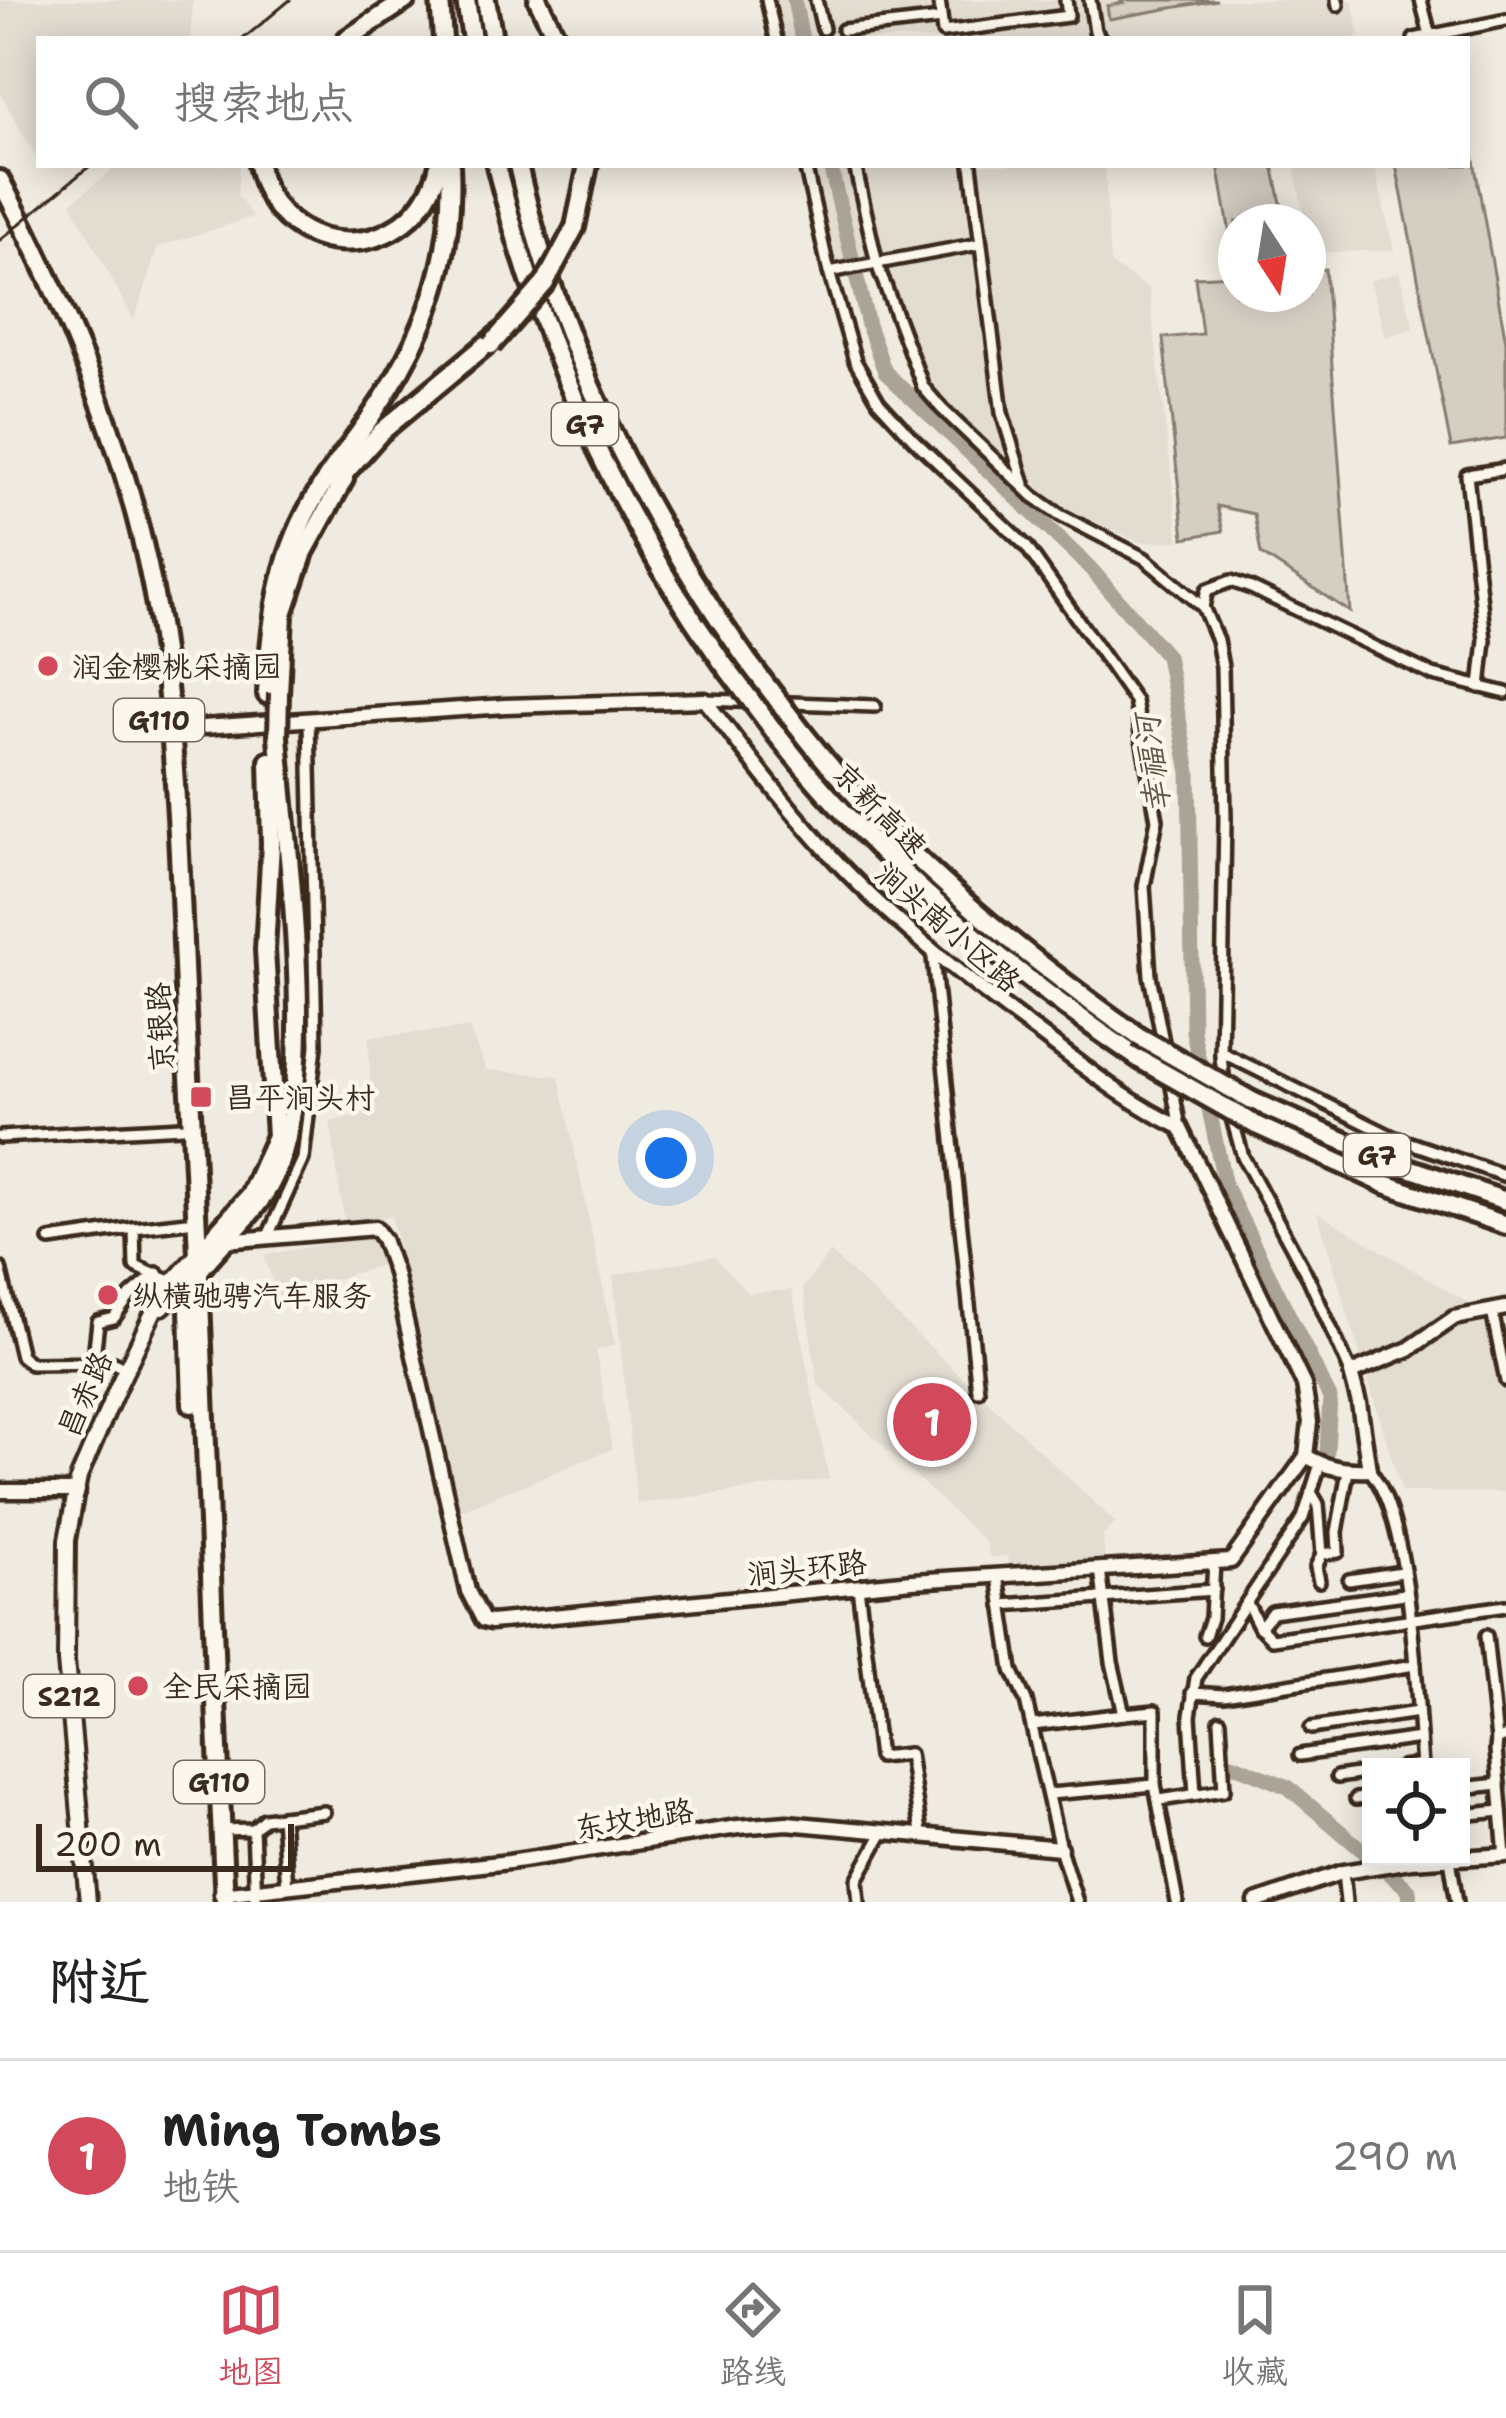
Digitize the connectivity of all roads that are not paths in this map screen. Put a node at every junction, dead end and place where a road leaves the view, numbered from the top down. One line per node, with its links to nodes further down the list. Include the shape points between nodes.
1 (406, 0): 17 (highway)
2 (440, 0): 18 (highway)
3 (466, 0): 19 (highway)
4 (486, 0): 20 (highway)
5 (538, 0): 21 (highway)
6 (767, 0): 22 (street)
7 (816, 0): 14 (street)
8 (939, 0): 12 (street)
9 (1066, 0): 12 (street, via 1068,16 943,32)
10 (1090, 0): 23 (street)
11 (1421, 0): 16 (street)
12 (941, 19): 15 (street)
13 (1506, 20): 16 (street)
14 (823, 29)
15 (843, 31)
16 (1430, 35): 24 (street)
17 (352, 36)
18 (443, 36)
19 (472, 36)
20 (493, 36)
21 (556, 36)
22 (775, 36)
23 (1099, 36)
24 (1426, 36)
25 (259, 168): 26 (highway, via 284,217 308,234 343,242 381,236 412,218)
26 (438, 168)
27 (450, 168): 45 (highway, via 451,221 436,295 403,370 292,542 273,607)
28 (497, 168): 59 (highway, 京新高速 / G7, bridge, via 572,399 653,556 777,735 871,842 1028,980 1141,1060 1385,1184)
29 (519, 168): 57 (highway, 京新高速 / G7, bridge, via 559,303 634,483 747,660 884,829 1038,963 1138,1036 1252,1101)
30 (587, 168): 36 (highway)
31 (806, 168): 39 (street)
32 (856, 168): 38 (street)
33 (971, 168): 37 (street)
34 (0, 180): 49 (highway, 京银路 / G110, via 83,356 128,487 157,616)
35 (0, 203): 49 (highway, 京银路 / G110, via 73,360 117,490)
36 (575, 226): 45 (highway, bridge, via 545,283 491,344 386,430 343,481 304,552 283,614); 45 (highway, bridge, via 512,321 380,432 338,478 298,555)
37 (979, 244): 38 (street); 41 (street, via 1002,413)
38 (872, 265): 39 (street); 41 (street, via 923,387)
39 (829, 272): 54 (street, via 855,361 879,402 1026,546 1135,701 1156,820 1144,886 1150,976)
40 (1506, 469): 43 (street, via 1467,475 1485,640)
41 (1026, 489): 42 (street, via 1144,558)
42 (1203, 607): 43 (street, via 1207,590 1231,581 1433,675); 52 (street, via 1222,667)
43 (1480, 687): 44 (street)
44 (1506, 693)
45 (274, 694): 50 (highway, bridge)
46 (706, 700): 47 (street); 48 (street); 51 (street, 涧头南小区路, via 841,866)
47 (874, 706)
48 (309, 719): 49 (street); 61 (street, via 316,1046 304,1159)
49 (164, 726): 53 (highway, 京银路 / G110); 65 (highway, 京银路 / G110)
50 (273, 736): 63 (highway, via 297,1060 279,1165); 65 (highway, via 265,950 276,1136 250,1196)
51 (932, 948): 54 (street, 涧头南小区路, via 1096,1076); 71 (street)
52 (1221, 1052): 56 (street, via 1393,1136); 69 (street, via 1243,1157)
53 (182, 1127): 55 (street); 58 (highway, 京银路 / G110)
54 (1180, 1127): 72 (street, via 1304,1385)
55 (0, 1137)
56 (1506, 1176)
57 (1506, 1201)
58 (187, 1222): 60 (street); 65 (highway, 京银路 / G110)
59 (1506, 1225)
60 (134, 1228): 62 (street); 65 (street, via 135,1266)
61 (267, 1238): 63 (street, 涧头环路); 86 (street, 涧头环路, via 375,1228 383,1239 468,1591 483,1620)
62 (50, 1240)
63 (225, 1241): 65 (highway)
64 (0, 1268): 68 (street, via 21,1356 32,1364 114,1363)
65 (184, 1270): 67 (street, via 131,1295 115,1318 98,1322); 68 (main road, 昌赤路 / S212); 77 (main road, 昌赤路 / S212); 97 (highway, 京银路 / G110)
66 (1499, 1310): 69 (street, via 1454,1318); 70 (street)
67 (95, 1348)
68 (125, 1370): 77 (main road, 昌赤路 / S212)
69 (1351, 1373): 74 (street)
70 (1506, 1381)
71 (978, 1391)
72 (1306, 1456): 73 (street); 80 (street, via 1231,1561)
73 (1320, 1465): 75 (street); 78 (street)
74 (1369, 1470): 75 (street); 82 (street, via 1381,1483)
75 (1348, 1471): 79 (street, via 1339,1552)
76 (0, 1491): 77 (street)
77 (78, 1491): 136 (main road, 昌赤路 / S212, via 64,1605)
78 (1311, 1492): 79 (street); 91 (street)
79 (1322, 1554): 85 (street)
80 (1214, 1562): 81 (street, 涧头环路); 87 (street)
81 (1100, 1569): 83 (street, 涧头环路); 89 (street)
82 (1402, 1572): 84 (street); 88 (street)
83 (998, 1576): 86 (street, 涧头环路); 90 (street)
84 (1348, 1580)
85 (1319, 1581)
86 (857, 1587): 126 (street, via 879,1756 909,1754)
87 (1214, 1590): 89 (street); 95 (street)
88 (1405, 1594): 93 (street); 94 (street, via 1272,1612)
89 (1105, 1597): 90 (street); 101 (street)
90 (1002, 1605): 103 (street, via 1012,1670)
91 (1248, 1605): 94 (street); 99 (street)
92 (1506, 1606): 93 (street)
93 (1409, 1620): 94 (street, via 1272,1639); 98 (street)
94 (1260, 1628)
95 (1204, 1636)
96 (1486, 1636): 106 (street)
97 (209, 1662): 124 (highway, 京银路 / G110); 135 (highway, 京银路 / G110)
98 (1415, 1665): 99 (street); 100 (street)
99 (1192, 1693): 115 (street)
100 (1418, 1712): 104 (street); 105 (street)
101 (1124, 1714): 103 (street); 112 (street, via 1155,1711)
102 (1220, 1721): 115 (street, via 1224,1790)
103 (1033, 1725): 114 (street)
104 (1311, 1728)
105 (1420, 1738): 107 (street); 108 (street)
106 (1502, 1738): 111 (street)
107 (1300, 1756)
108 (1421, 1758)
109 (1362, 1773): 110 (street)
110 (1337, 1777)
111 (1499, 1784): 113 (street); 119 (street)
112 (1155, 1785): 114 (street); 118 (street)
113 (1470, 1787)
114 (1049, 1794): 127 (street)
115 (1195, 1794): 118 (street)
116 (1362, 1798): 117 (street)
117 (1356, 1799)
118 (1160, 1801): 139 (street)
119 (1501, 1811): 121 (street); 128 (street)
120 (324, 1812): 122 (street)
121 (1470, 1814)
122 (281, 1817): 123 (street); 133 (street)
123 (253, 1829): 124 (street); 134 (street)
124 (221, 1830): 135 (highway, 京银路 / G110)
125 (884, 1830): 126 (street, 东坟地路); 133 (street, 东坟地路, via 738,1827); 137 (street, via 856,1880)
126 (921, 1832): 127 (street, 东坟地路)
127 (1060, 1847): 138 (street)
128 (1505, 1856): 129 (street)
129 (1470, 1858)
130 (1382, 1866): 132 (street)
131 (1451, 1866): 142 (street)
132 (1343, 1872): 140 (street); 141 (street)
133 (287, 1887): 134 (street, 东坟地路)
134 (255, 1896): 135 (street, 东坟地路)
135 (221, 1898)
136 (88, 1902)
137 (859, 1902)
138 (1077, 1902)
139 (1177, 1902)
140 (1256, 1902)
141 (1346, 1902)
142 (1457, 1902)

